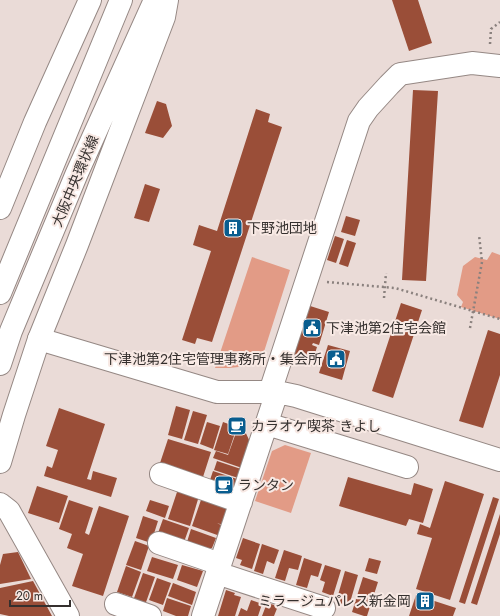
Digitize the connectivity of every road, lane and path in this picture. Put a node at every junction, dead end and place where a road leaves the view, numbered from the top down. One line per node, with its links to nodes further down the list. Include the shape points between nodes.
1 (90, 0): 7 (main road, via 35,122)
2 (120, 0): 12 (main road, 大阪中央環状線)
3 (155, 0): 18 (main road, 大阪中央環状線, via 77,173 11,331)
4 (167, 0): 17 (main road, via 164,17)
5 (500, 22): 6 (path, via 491,29)
6 (494, 65): 10 (main road, via 472,63 400,74 368,108 358,121)
7 (0, 208)
8 (479, 235): 14 (path, via 482,262)
9 (386, 273): 11 (path)
10 (306, 281): 11 (path); 19 (main road)
11 (385, 286): 13 (path); 14 (path)
12 (0, 293)
13 (384, 298)
14 (473, 311): 15 (path); 16 (path)
15 (500, 319)
16 (470, 328)
17 (39, 339): 19 (main road, via 217,392); 22 (main road)
18 (0, 364)
19 (274, 392): 20 (main road); 21 (main road, via 296,396)
20 (267, 424): 23 (main road); 25 (main road)
21 (500, 460)
22 (0, 462)
23 (407, 467)
24 (161, 474): 25 (main road)
25 (241, 502): 28 (main road)
26 (0, 504): 31 (main road, via 9,511)
27 (159, 543): 28 (main road)
28 (219, 568): 30 (main road); 33 (main road)
29 (116, 604): 32 (main road)
30 (324, 608)
31 (68, 616)
32 (150, 616)
33 (203, 616)

